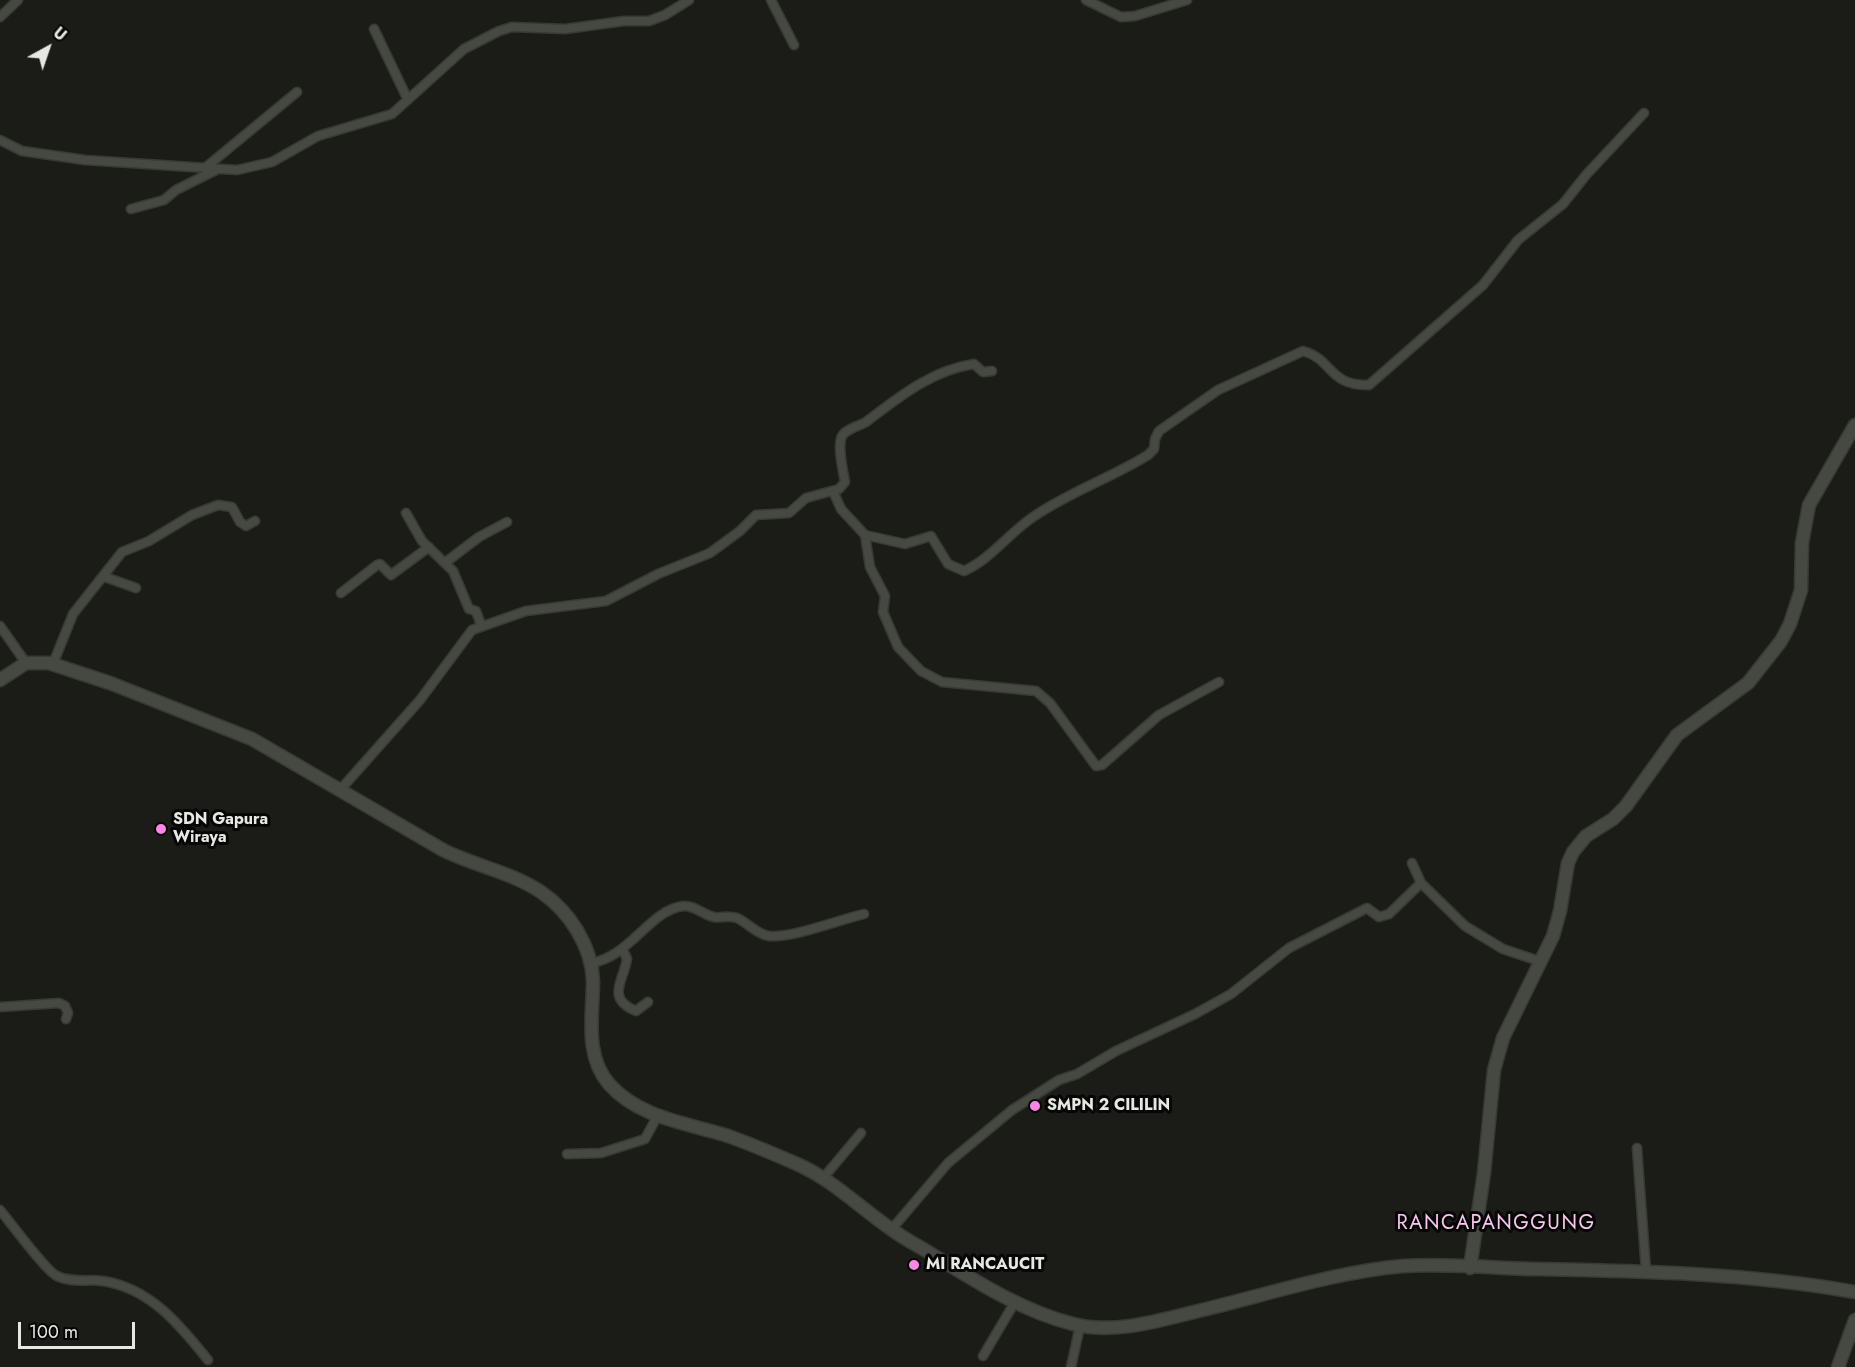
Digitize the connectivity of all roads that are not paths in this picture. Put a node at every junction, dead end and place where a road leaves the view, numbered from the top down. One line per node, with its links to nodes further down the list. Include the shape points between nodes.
1 (18, 0): 6 (street)
2 (689, 0): 10 (street, via 649,21 565,28 512,27 499,31 464,49)
3 (771, 0): 8 (street)
4 (1086, 0): 5 (street, via 1121,17)
5 (1187, 0)
6 (0, 17)
7 (374, 29): 10 (street)
8 (794, 45)
9 (297, 92): 13 (street)
10 (408, 100): 14 (street, via 387,117 318,136 272,162 237,170)
11 (1644, 113): 22 (street, via 1563,204 1518,240 1483,285 1369,385 1352,386 1313,354 1297,353 1218,390 1159,431 1148,455 1034,516 964,571 948,564 931,536 905,544)
12 (0, 140): 13 (street, via 34,153 110,163)
13 (205, 168): 14 (street)
14 (218, 169): 15 (street, via 164,200)
15 (131, 209)
16 (992, 371): 18 (street, via 983,372 974,364 936,375 846,432 841,442 845,484)
17 (1855, 425): 39 (main road, via 1809,505 1802,543 1801,590 1781,641 1748,683 1677,735 1626,806 1586,836 1573,852 1558,921)
18 (833, 491): 22 (street, via 851,523); 28 (street, via 806,498 789,513 756,514 710,553 606,601 526,611)
19 (406, 513): 23 (street)
20 (255, 521): 25 (street, via 246,526 232,507 218,505 122,552)
21 (507, 522): 24 (street)
22 (865, 535): 33 (street, via 870,567 885,596 884,612 898,647 912,663 942,682 1036,691 1050,703 1096,766 1159,715)
23 (429, 547): 24 (street); 27 (street, via 391,575 377,565)
24 (446, 562): 28 (street)
25 (105, 577): 26 (street); 31 (street, via 76,610)
26 (136, 588)
27 (341, 593)
28 (481, 625): 34 (street, via 466,635 420,700)
29 (0, 626): 30 (street)
30 (26, 663): 31 (main road); 32 (main road)
31 (53, 664): 34 (main road, via 223,726)
32 (0, 680)
33 (1219, 682)
34 (341, 789): 40 (main road, via 443,850 493,868 539,891 573,924)
35 (1412, 863): 36 (street)
36 (1421, 883): 39 (street, via 1465,927 1503,949); 50 (street, via 1387,915 1379,916 1367,908 1314,934 1289,948 1231,994 1029,1098 948,1163)
37 (864, 914): 38 (street, via 770,936 738,919 713,917 680,907 645,929)
38 (623, 950): 40 (street, via 606,961); 41 (street, via 627,959 619,978 622,1002 636,1011)
39 (1539, 961): 51 (main road, via 1503,1038 1494,1070)
40 (591, 963): 44 (main road, via 590,1015 603,1076 632,1105)
41 (648, 1002)
42 (0, 1007): 43 (street, via 59,1003 68,1013)
43 (66, 1019)
44 (658, 1115): 47 (street, via 645,1139 601,1153); 48 (main road, via 729,1137)
45 (861, 1133): 48 (street)
46 (1637, 1148): 52 (street)
47 (567, 1155)
48 (824, 1177): 50 (main road)
49 (0, 1210): 58 (street, via 56,1276 103,1281 146,1298 172,1317)
50 (891, 1230): 54 (main road)
51 (1470, 1268): 52 (main road); 56 (main road, via 1383,1269 1286,1288 1134,1326)
52 (1646, 1271): 53 (main road)
53 (1855, 1292)
54 (1015, 1302): 56 (main road); 57 (street)
55 (1855, 1320): 60 (main road)
56 (1080, 1326): 59 (street)
57 (983, 1356)
58 (208, 1360)
59 (1071, 1367)
60 (1838, 1367)

